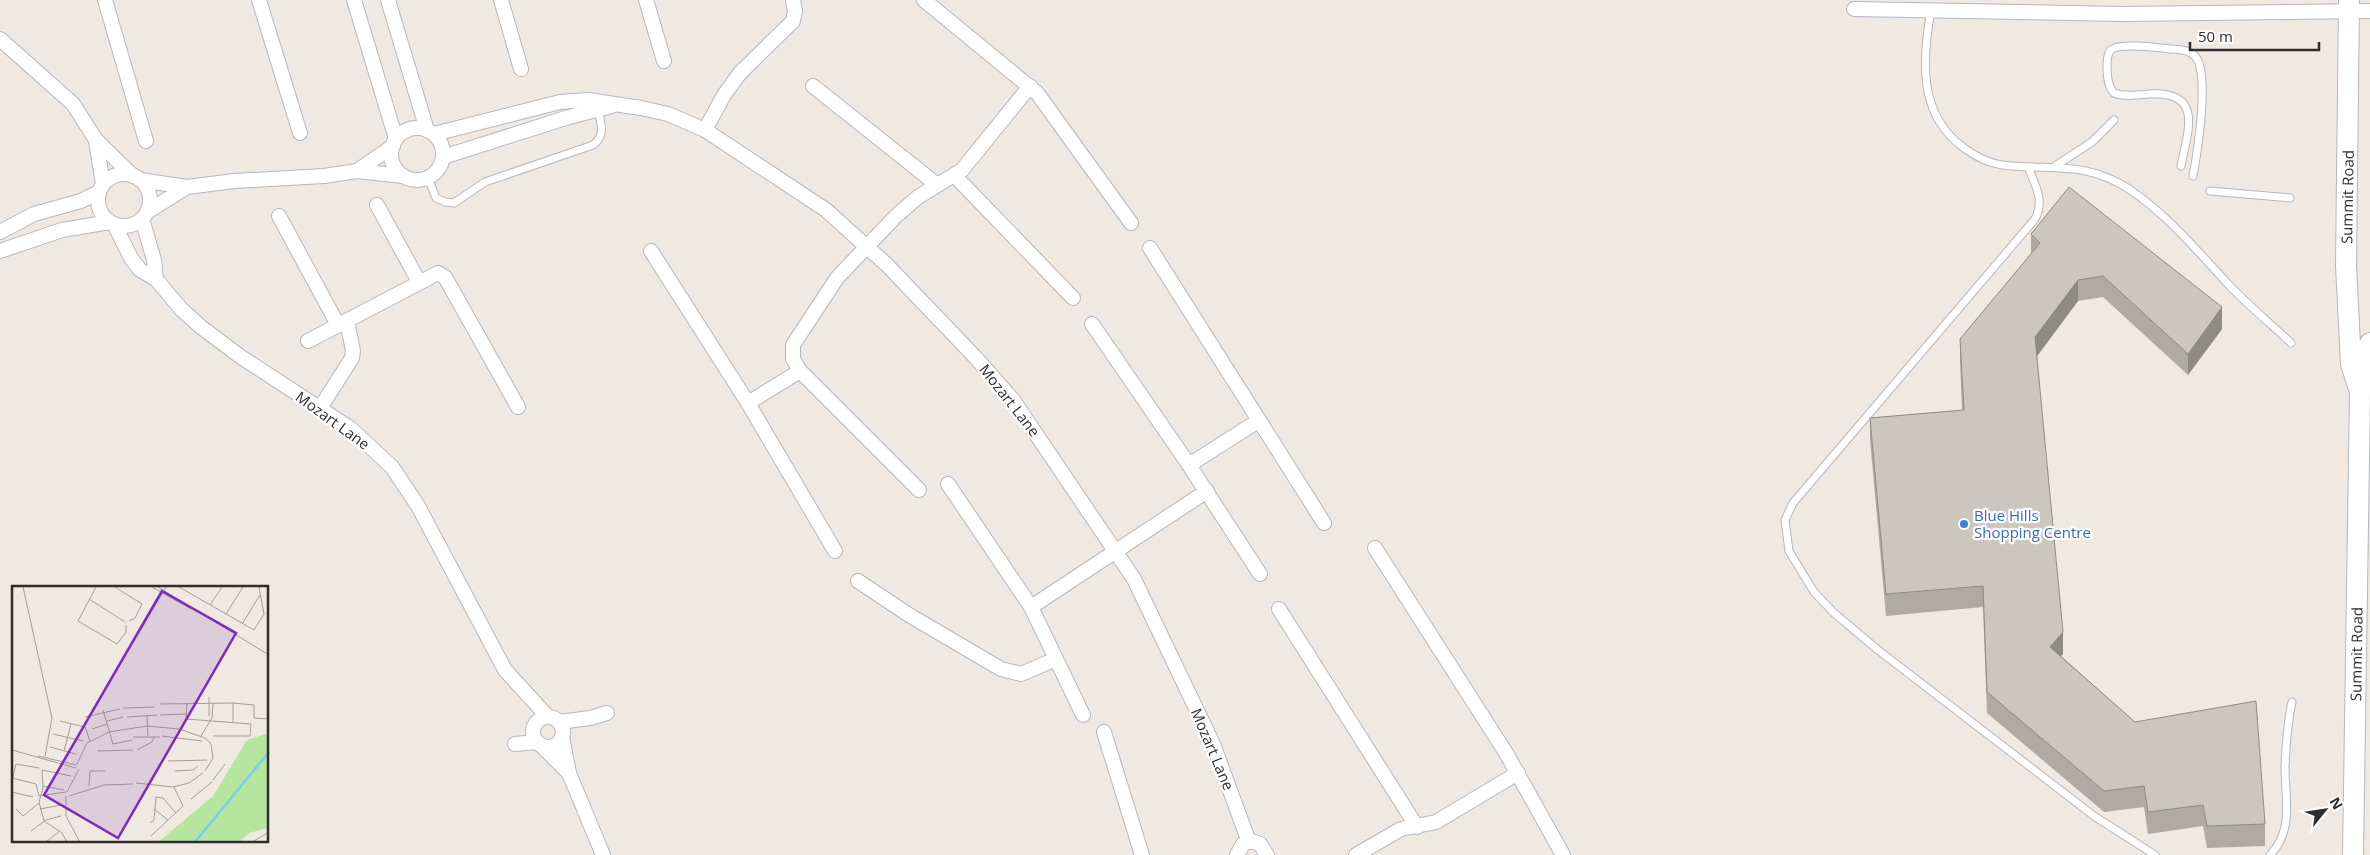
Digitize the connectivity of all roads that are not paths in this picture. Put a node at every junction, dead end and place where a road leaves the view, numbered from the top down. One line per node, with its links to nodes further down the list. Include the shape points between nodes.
1 (105, 0): 26 (street)
2 (259, 0): 24 (street)
3 (354, 0): 27 (street)
4 (388, 0): 23 (street)
5 (500, 0): 16 (street)
6 (646, 0): 15 (street)
7 (793, 0): 22 (street, via 796,11 793,21 740,73)
8 (924, 0): 18 (street)
9 (1887, 5): 10 (street); 12 (street)
10 (1931, 5): 11 (street, via 2122,14); 30 (lane, via 1925,46 1925,84 1940,124 1959,145 1977,157 1999,165)
11 (2349, 6): 13 (street); 62 (main road, Summit Road, via 2346,266 2351,364)
12 (1854, 9)
13 (2370, 11)
14 (0, 38): 25 (street, via 72,104)
15 (664, 61)
16 (521, 69)
17 (813, 86): 38 (street)
18 (1030, 86): 34 (street); 47 (street, via 1057,118)
19 (615, 105): 20 (street, Mozart Lane); 22 (street, Mozart Lane, via 668,114); 23 (street, Mozart Lane, via 588,100 560,102)
20 (598, 109): 28 (street, Mozart Lane); 37 (lane, via 602,132 600,140 593,145 485,182 454,202 436,198)
21 (2114, 120): 31 (lane, via 2092,142)
22 (705, 130): 49 (street, Mozart Lane, via 826,210)
23 (430, 132): 27 (street, via 410,129); 28 (street, via 443,149)
24 (300, 133)
25 (96, 140): 36 (street); 40 (street)
26 (146, 141)
27 (394, 142): 32 (street); 33 (street, via 393,163)
28 (443, 157): 37 (street, via 436,173)
29 (2181, 166): 35 (lane, via 2189,120 2184,104 2171,96 2121,95 2114,92 2109,87 2108,76 2111,50 2159,48 2188,51 2194,55 2199,64 2201,86 2199,145)
30 (2028, 167): 31 (lane); 99 (lane, via 2040,200 2035,219 1793,503 1785,520 1787,542 1793,560 1814,592 1878,650 2094,816)
31 (2055, 167): 59 (lane, via 2096,173 2144,200 2177,229 2244,301)
32 (357, 171): 33 (street); 39 (street)
33 (403, 176): 37 (street, via 411,180)
34 (955, 176): 38 (street); 55 (street)
35 (2193, 176)
36 (137, 178): 39 (street); 40 (street, via 116,175); 44 (street, via 149,194)
37 (428, 178)
38 (936, 184): 49 (street, via 903,209)
39 (187, 187): 44 (street)
40 (101, 188): 46 (street, via 99,208); 48 (street, via 80,200 34,214)
41 (2210, 191): 42 (lane)
42 (2290, 198)
43 (377, 205): 54 (street)
44 (145, 215): 46 (street, via 127,226); 53 (street)
45 (279, 216): 56 (street)
46 (112, 223): 51 (street, via 62,230); 53 (street, Mozart Lane, via 140,270)
47 (1131, 223)
48 (0, 232)
49 (868, 247): 61 (street, via 837,278 795,341 793,359); 74 (street, Mozart Lane, via 1013,400)
50 (1150, 248): 66 (street)
51 (0, 251)
52 (651, 251): 63 (street)
53 (156, 279): 64 (street, Mozart Lane, via 181,309 208,333)
54 (419, 282): 56 (street); 65 (street, via 438,273 445,277)
55 (1073, 298)
56 (342, 323): 58 (street); 64 (street, via 353,351 352,358)
57 (1092, 324): 67 (street)
58 (308, 341)
59 (2291, 343)
60 (2370, 343): 62 (main road, Summit Road)
61 (800, 371): 63 (street); 69 (street)
62 (2360, 392): 101 (main road, Summit Road)
63 (748, 403): 73 (street)
64 (320, 408): 84 (street, Mozart Lane, via 361,436 400,476 430,526 505,670 532,698)
65 (518, 408)
66 (1258, 422): 67 (street); 71 (street)
67 (1189, 465): 70 (street)
68 (948, 484): 77 (street)
69 (919, 490)
70 (1207, 491): 74 (street); 75 (street)
71 (1324, 524)
72 (1374, 548): 89 (street)
73 (835, 551)
74 (1116, 551): 77 (street); 91 (street, Mozart Lane, via 1152,614 1213,744)
75 (1260, 574)
76 (858, 581): 79 (street, via 1001,669 1022,674)
77 (1031, 607): 79 (street)
78 (1279, 609): 90 (street)
79 (1056, 659): 82 (street)
80 (2292, 702): 100 (lane, via 2286,732 2287,816 2284,836)
81 (607, 713): 83 (street)
82 (1084, 715)
83 (590, 718): 84 (street); 86 (street)
84 (544, 723): 86 (street, via 562,728); 87 (street); 87 (street, via 517,743)
85 (1104, 732): 94 (street)
86 (562, 737): 87 (street, via 556,745); 88 (street)
87 (539, 743): 88 (street)
88 (570, 773): 93 (street)
89 (1518, 773): 90 (street, via 1436,822); 98 (street)
90 (1417, 826): 92 (street, via 1401,829)
91 (1249, 842): 95 (street, via 1243,844); 96 (street, via 1260,844)
92 (1373, 851): 97 (street)
93 (603, 855)
94 (1142, 855)
95 (1237, 855)
96 (1267, 855)
97 (1356, 855)
98 (1563, 855)
99 (2156, 855)
100 (2270, 855)
101 (2353, 855)

